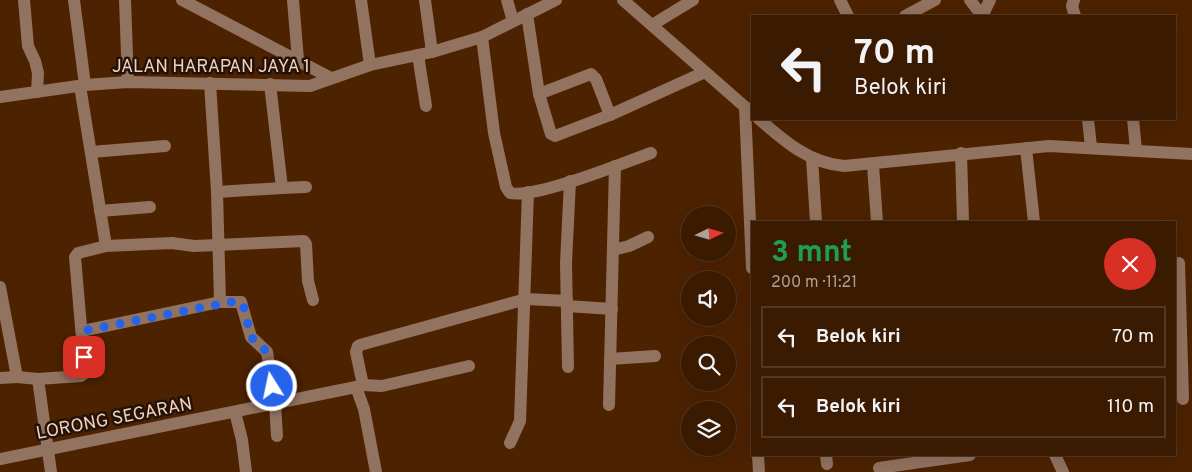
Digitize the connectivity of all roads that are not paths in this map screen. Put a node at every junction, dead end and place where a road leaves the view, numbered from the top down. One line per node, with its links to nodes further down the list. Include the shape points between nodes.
1 (24, 0): 36 (street, via 28,46 38,72)
2 (74, 0): 35 (street)
3 (125, 0): 32 (street)
4 (182, 0): 28 (street)
5 (293, 0): 28 (street)
6 (361, 0): 29 (street)
7 (425, 0): 26 (street)
8 (507, 0): 23 (street)
9 (556, 0): 17 (street, JALAN HARAPAN JAYA 1)
10 (623, 0): 24 (street)
11 (693, 0): 24 (street)
12 (840, 0): 18 (street)
13 (935, 0): 19 (street)
14 (970, 0): 20 (street)
15 (990, 0): 21 (street)
16 (1074, 0): 22 (street)
17 (527, 14): 23 (street, JALAN HARAPAN JAYA 1); 37 (street)
18 (848, 15)
19 (907, 15)
20 (981, 15)
21 (982, 15)
22 (1075, 15)
23 (513, 20): 25 (street, JALAN HARAPAN JAYA 1)
24 (652, 25): 30 (street)
25 (482, 37): 26 (street, JALAN HARAPAN JAYA 1); 60 (street, via 494,133 506,187 515,194)
26 (432, 52): 27 (street, JALAN HARAPAN JAYA 1)
27 (418, 55): 29 (street, JALAN HARAPAN JAYA 1); 39 (street)
28 (298, 60): 31 (street)
29 (370, 65): 31 (street, JALAN HARAPAN JAYA 1)
30 (705, 72): 40 (street); 41 (street)
31 (331, 78): 34 (street, JALAN HARAPAN JAYA 1, via 310,86)
32 (128, 82): 33 (street, JALAN HARAPAN JAYA 1); 35 (street, JALAN HARAPAN JAYA 1)
33 (210, 83): 34 (street, JALAN HARAPAN JAYA 1); 59 (street)
34 (270, 84): 58 (street)
35 (83, 86): 36 (street, JALAN HARAPAN JAYA 1); 49 (street)
36 (37, 92): 38 (street, JALAN HARAPAN JAYA 1)
37 (539, 94): 41 (street, via 591,74); 41 (street, via 551,134 555,136)
38 (0, 97)
39 (426, 106)
40 (749, 110): 63 (street)
41 (610, 115)
42 (760, 120): 53 (street)
43 (1088, 120): 46 (street)
44 (1133, 120): 48 (street)
45 (165, 146): 49 (street)
46 (1091, 147): 47 (street); 48 (street)
47 (1026, 148): 51 (street); 67 (street)
48 (1136, 150): 52 (street)
49 (91, 152): 62 (street)
50 (651, 153): 55 (street)
51 (961, 153): 54 (street); 66 (street)
52 (1192, 154)
53 (812, 158): 54 (street, via 837,165); 64 (street)
54 (873, 165): 65 (street)
55 (615, 166): 56 (street); 71 (street)
56 (570, 181): 60 (street); 77 (street)
57 (306, 187): 58 (street)
58 (282, 188): 59 (street)
59 (217, 192): 69 (street)
60 (528, 192): 74 (street)
61 (150, 207): 62 (street)
62 (100, 211): 70 (street)
63 (751, 221)
64 (816, 221)
65 (877, 221)
66 (963, 221)
67 (1034, 221)
68 (648, 237): 71 (street)
69 (218, 245): 70 (street); 75 (street, via 304,241); 76 (street)
70 (106, 246): 80 (street, via 78,253 75,257)
71 (613, 250): 78 (street)
72 (1182, 262): 89 (street)
73 (0, 287): 79 (street)
74 (526, 299): 77 (street); 88 (street, via 358,346); 94 (street, via 520,421)
75 (312, 300)
76 (220, 302): 80 (street); 90 (street, via 243,304 251,337 267,352)
77 (567, 304): 78 (street); 84 (street)
78 (612, 309): 82 (street)
79 (3, 317): 86 (street)
80 (82, 331): 87 (street, via 85,373)
81 (655, 356): 82 (street)
82 (610, 359): 91 (street)
83 (469, 366): 88 (street, LORONG SEGARAN, via 382,386)
84 (568, 367)
85 (0, 378): 86 (street)
86 (17, 378): 87 (street)
87 (38, 379): 95 (street)
88 (359, 386): 90 (street, LORONG SEGARAN); 103 (street)
89 (1183, 399)
90 (275, 404): 92 (street, LORONG SEGARAN); 93 (street)
91 (609, 405)
92 (235, 412): 95 (street, LORONG SEGARAN); 102 (street)
93 (278, 436)
94 (510, 443)
95 (48, 447): 99 (street, LORONG SEGARAN); 101 (street)
96 (758, 456): 104 (street)
97 (963, 456): 100 (street)
98 (1056, 456): 105 (street)
99 (0, 459)
100 (879, 468)
101 (51, 472)
102 (246, 472)
103 (376, 472)
104 (759, 472)
105 (1063, 472)

